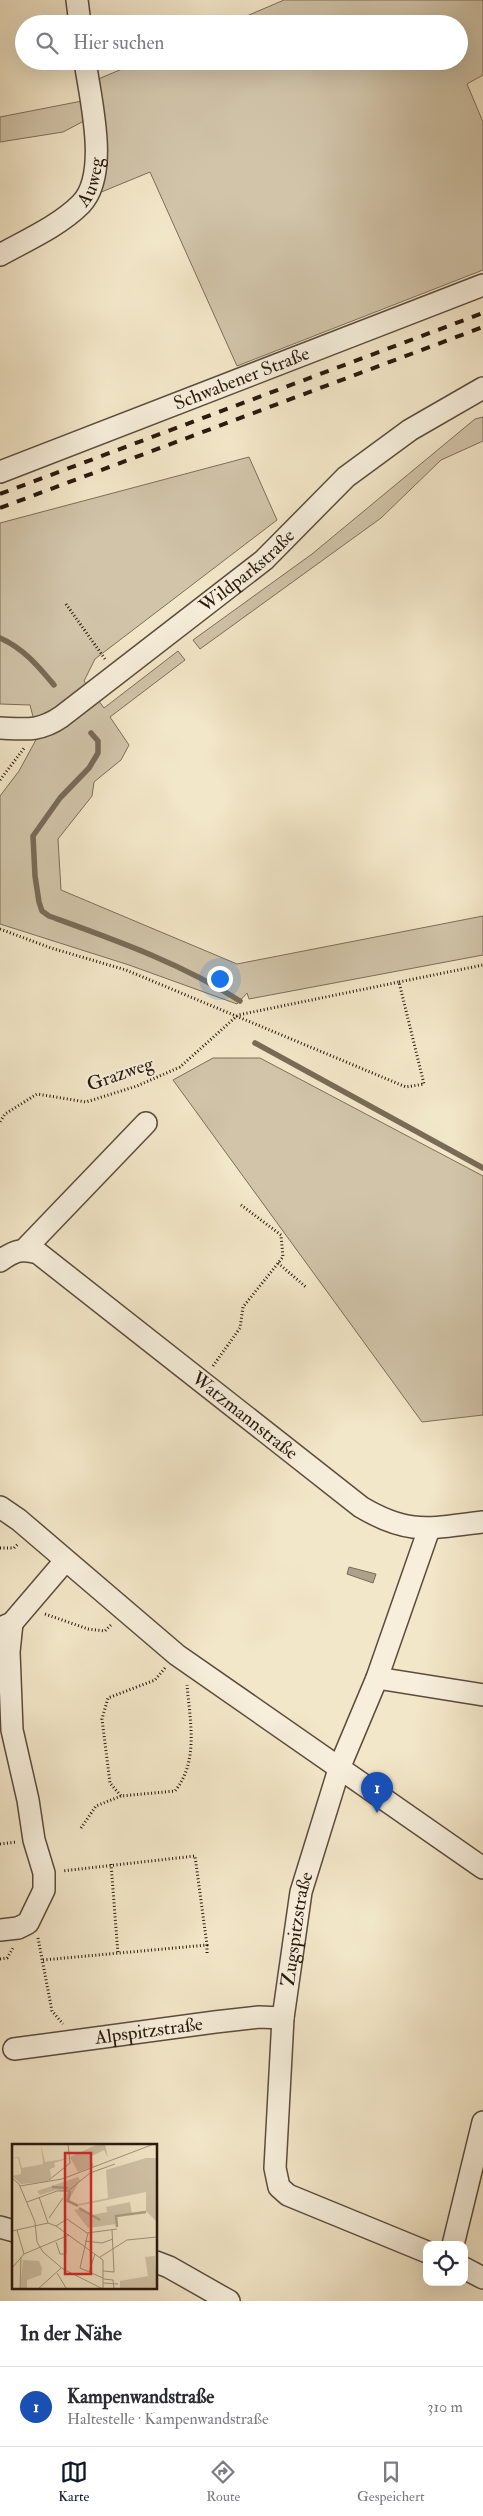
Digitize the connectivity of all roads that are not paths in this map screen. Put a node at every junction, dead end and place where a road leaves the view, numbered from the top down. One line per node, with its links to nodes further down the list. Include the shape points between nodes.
1 (77, 0): 2 (street)
2 (79, 15)
3 (86, 70): 4 (street, Auweg, via 96,160 93,184 82,203 57,223)
4 (0, 255)
5 (483, 285): 7 (street, Schwabener Straße)
6 (483, 388): 8 (street, Wildparkstraße, via 410,430 346,477 264,560 57,720 43,728)
7 (0, 472)
8 (0, 728)
9 (146, 1123): 10 (street)
10 (26, 1249): 11 (street, via 14,1251); 14 (street, Watzmannstraße, via 38,1253 361,1507 399,1525)
11 (0, 1261)
12 (0, 1507): 15 (street)
13 (483, 1522): 14 (street, Watzmannstraße)
14 (429, 1529): 17 (street, Zugspitzstraße)
15 (65, 1561): 16 (street); 19 (street, via 182,1658)
16 (6, 1626): 21 (street, via 12,1730 34,1840 44,1873 44,1890 28,1924)
17 (377, 1678): 18 (street); 19 (street, Zugspitzstraße)
18 (483, 1695)
19 (340, 1766): 20 (street); 22 (street, Zugspitzstraße, via 301,1892)
20 (483, 1868)
21 (0, 1930)
22 (284, 2018): 23 (street, Alpspitzstraße, via 215,2022); 28 (street, Zugspitzstraße, via 275,2168 279,2187 288,2195)
23 (14, 2049)
24 (483, 2122): 27 (street)
25 (0, 2226): 26 (street)
26 (12, 2230)
27 (454, 2241)
28 (423, 2250)
29 (158, 2263): 32 (street)
30 (468, 2270): 31 (street)
31 (483, 2278)
32 (228, 2301)

